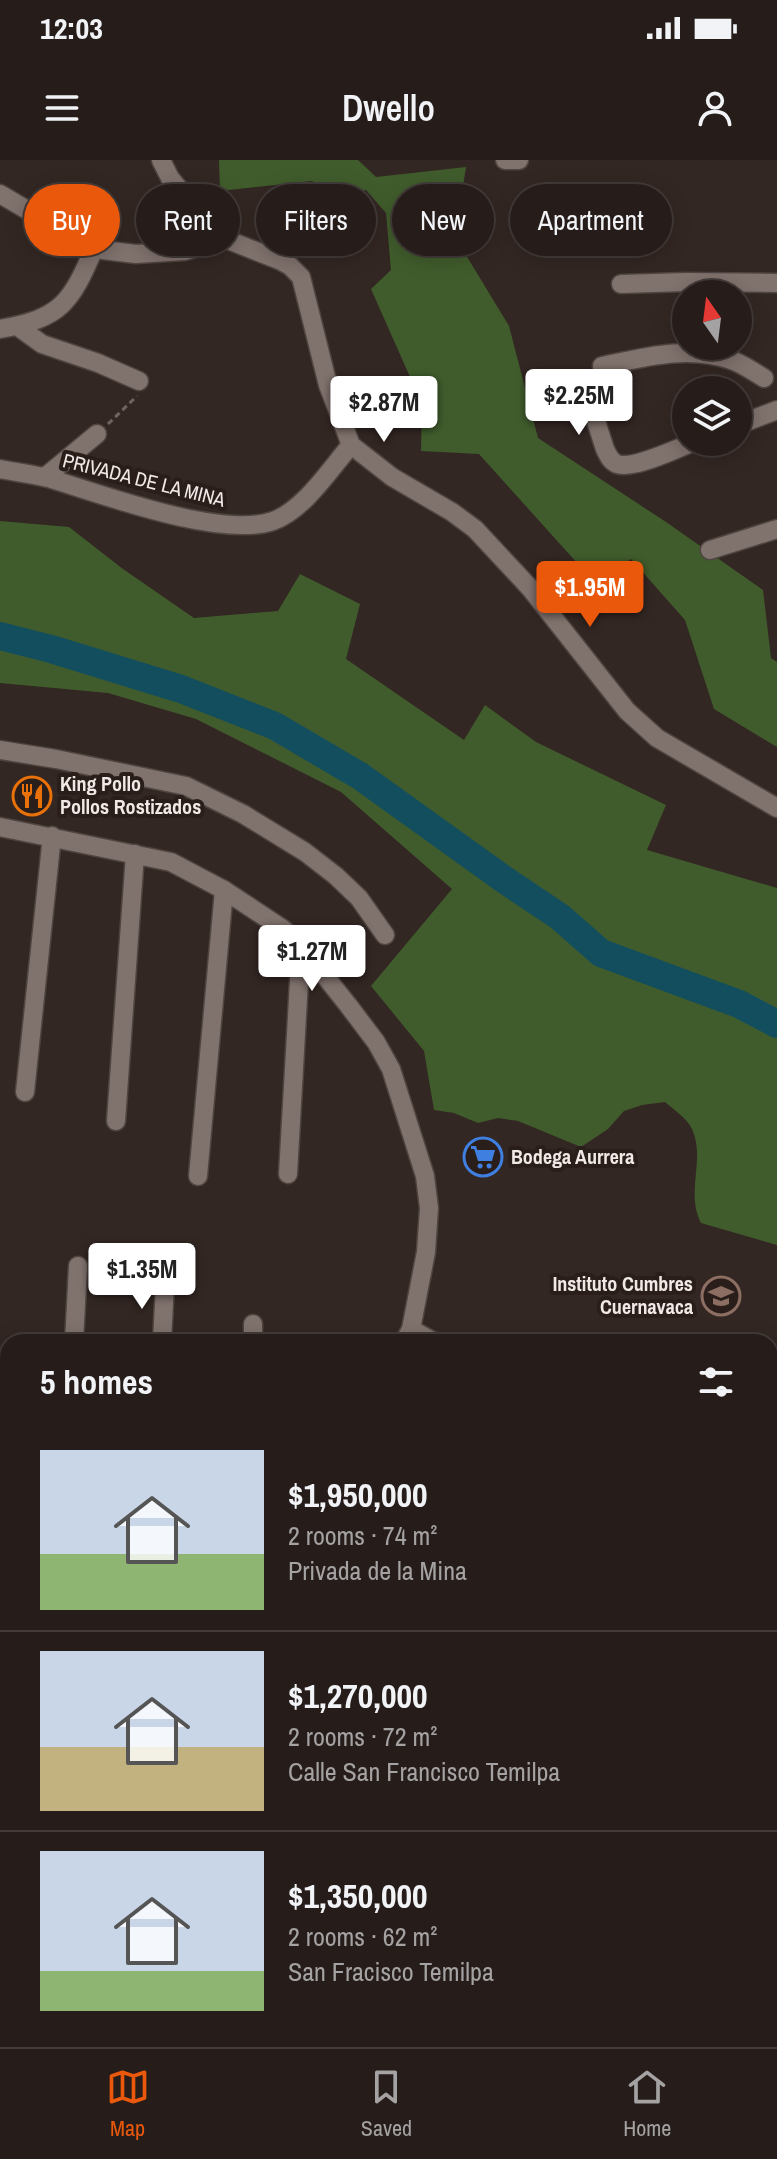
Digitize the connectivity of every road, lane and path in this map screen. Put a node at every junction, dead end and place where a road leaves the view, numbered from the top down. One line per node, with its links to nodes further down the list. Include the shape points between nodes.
1 (161, 160): 4 (street)
2 (505, 160): 3 (street)
3 (519, 160)
4 (175, 184)
5 (3, 202): 6 (street)
6 (24, 213)
7 (240, 245): 19 (street, via 281,261 301,277 328,385)
8 (91, 256): 11 (street, via 66,302 41,319)
9 (777, 283): 10 (street)
10 (621, 284)
11 (8, 328): 14 (street)
12 (602, 366): 13 (street, via 697,352)
13 (771, 375): 16 (street)
14 (139, 381): 18 (path, via 136,398)
15 (583, 381): 20 (street, via 605,449 616,464)
16 (777, 410): 17 (street)
17 (752, 420)
18 (97, 434): 22 (street)
19 (351, 445): 22 (street, PRIVADA DE LA MINA, via 300,504 264,523 193,519); 26 (street, via 475,529 530,588 627,711 657,738)
20 (672, 450)
21 (0, 469): 22 (street, PRIVADA DE LA MINA)
22 (45, 477)
23 (777, 529): 24 (street)
24 (710, 550)
25 (0, 750): 31 (street, via 186,786 305,852 359,898)
26 (777, 808)
27 (0, 827): 28 (street)
28 (52, 836): 29 (street); 33 (street)
29 (135, 854): 30 (street, via 171,862); 34 (street)
30 (224, 890): 32 (street); 36 (street)
31 (385, 935)
32 (301, 946): 35 (street); 41 (street, via 391,1069 425,1176 426,1252)
33 (25, 1092)
34 (116, 1121)
35 (288, 1174)
36 (198, 1176)
37 (78, 1266): 39 (street)
38 (165, 1283): 40 (street)
39 (74, 1334)
40 (162, 1334)
41 (407, 1334)

